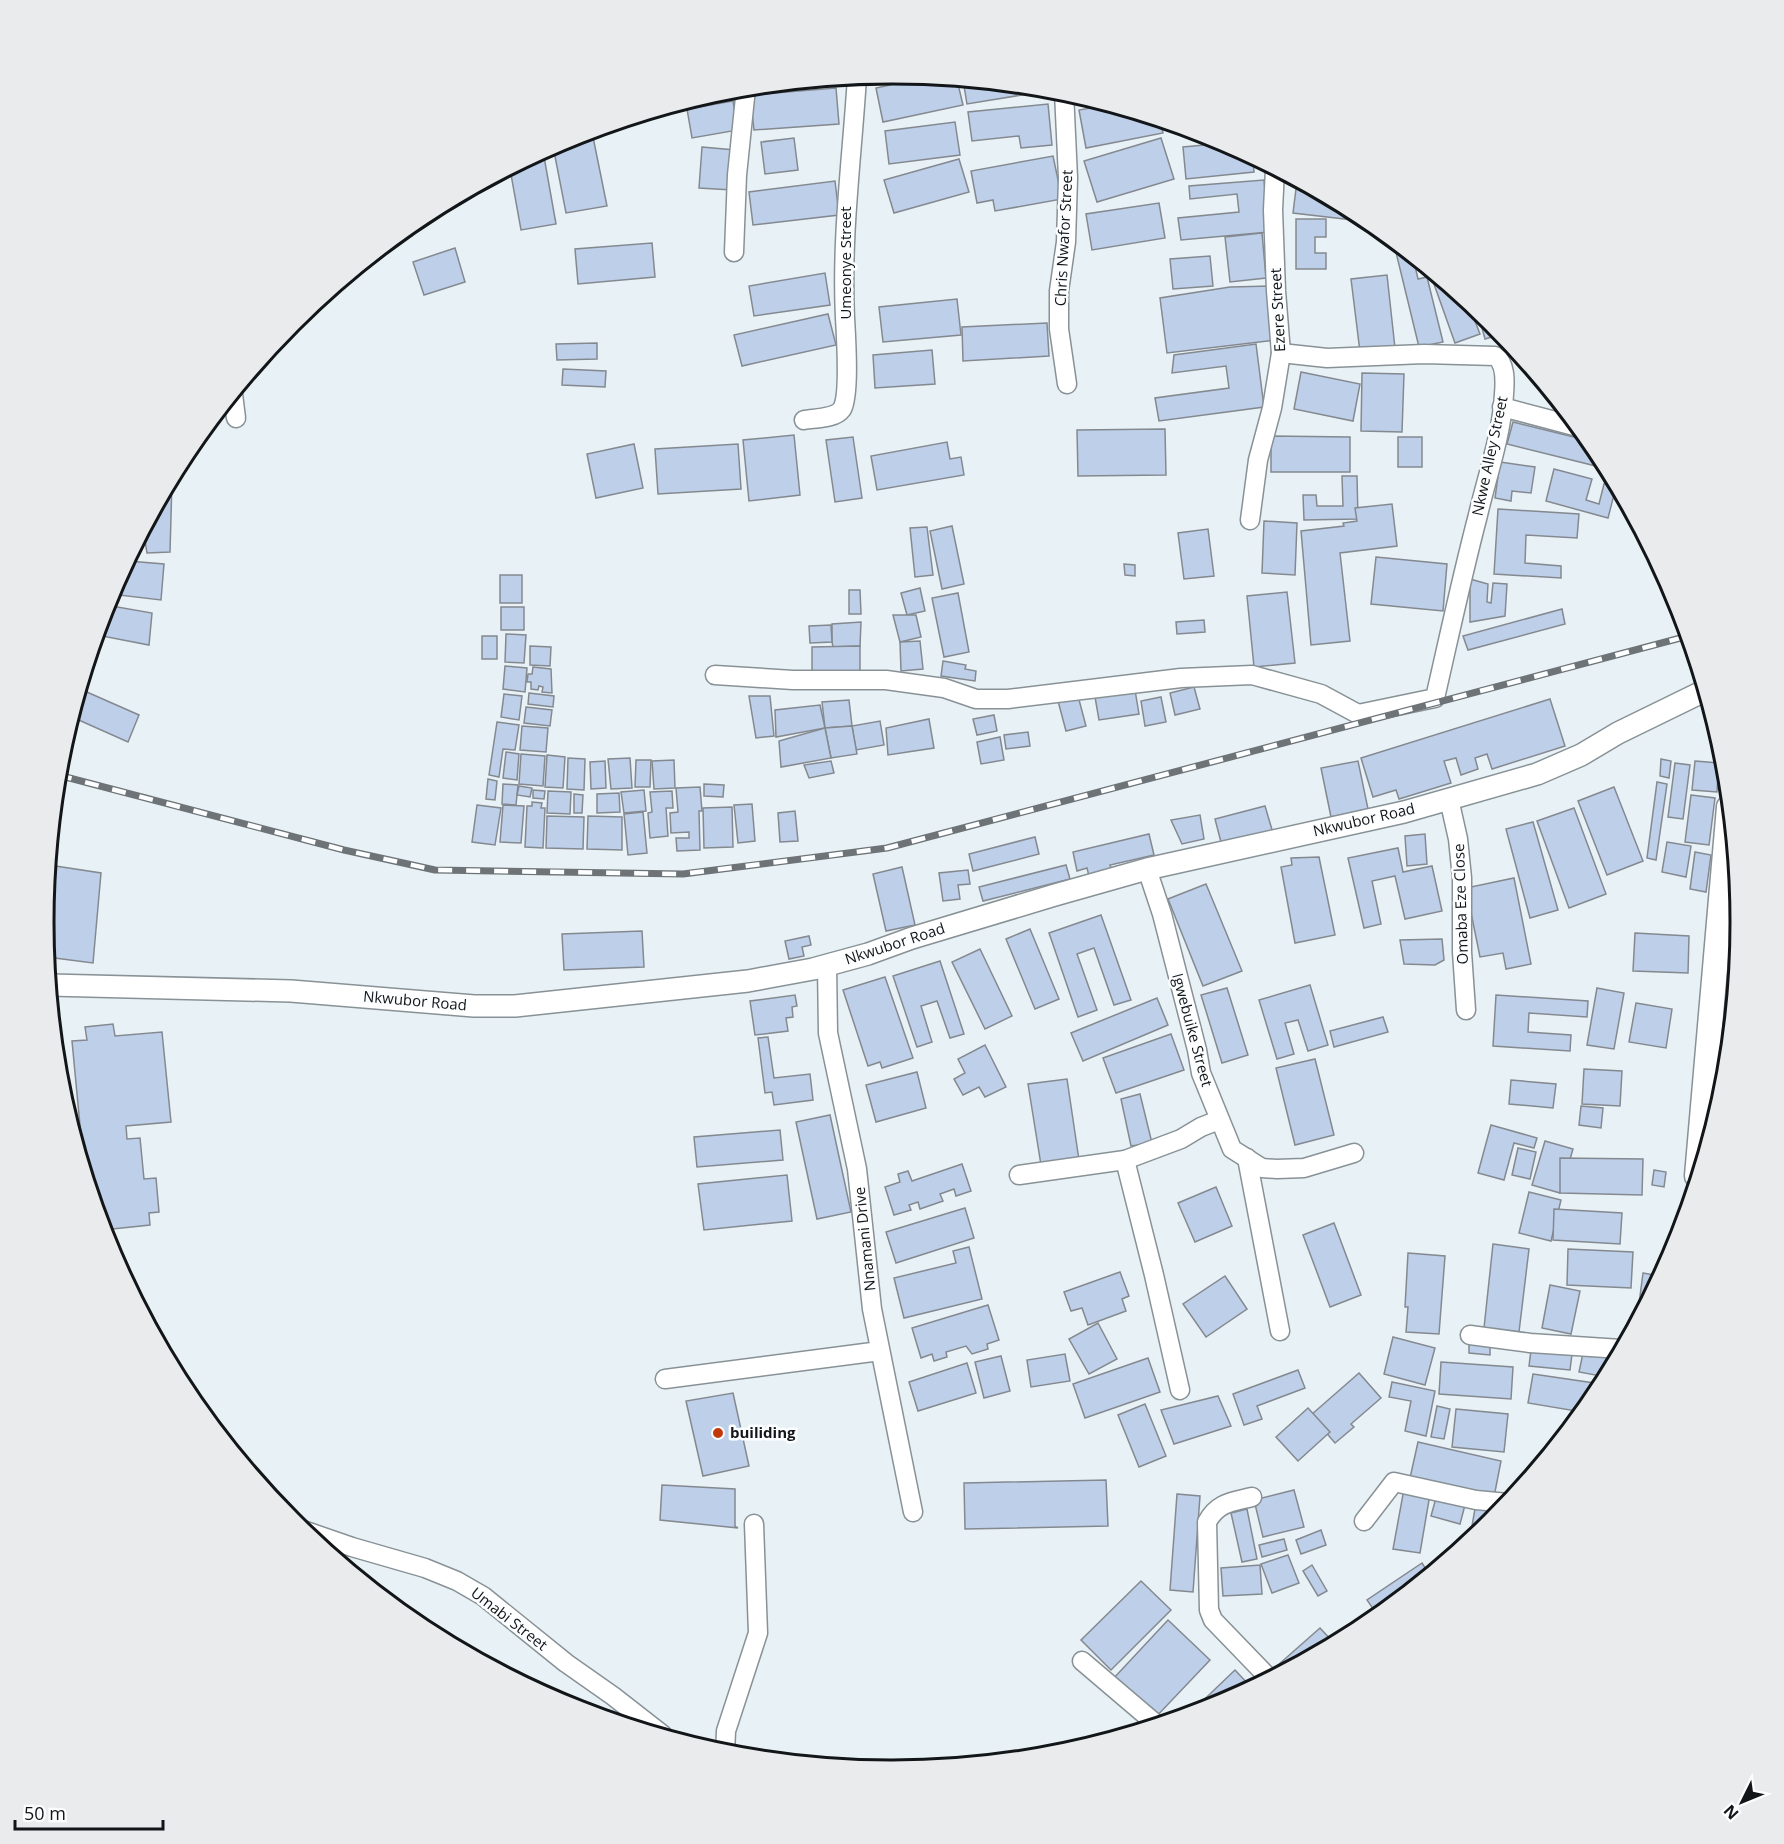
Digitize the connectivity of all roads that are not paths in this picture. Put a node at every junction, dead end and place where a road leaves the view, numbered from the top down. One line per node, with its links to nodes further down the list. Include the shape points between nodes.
1 (856, 85): 11 (street, Umeonye Street, via 843,279 848,367 844,404 836,414)
2 (745, 97): 5 (street)
3 (1064, 102): 7 (street, Chris Nwafor Street, via 1068,178 1059,329)
4 (1275, 176): 6 (street, Ezere Street)
5 (734, 252)
6 (1281, 353): 9 (street, Nkwe Alley Street, via 1327,358 1495,356 1503,364); 13 (street, Ezere Street, via 1258,460)
7 (1067, 384)
8 (234, 403): 10 (street)
9 (1502, 407): 12 (street); 14 (street, Nkwe Alley Street, via 1435,698 1358,714 1321,694 1252,675 1181,678 1008,699 976,699 944,688 886,680)
10 (236, 418)
11 (804, 420)
12 (1566, 424)
13 (1250, 520)
14 (715, 675)
15 (1698, 694): 16 (street, Nkwubor Road, via 1537,774)
16 (1449, 799): 18 (street, Nkwubor Road); 21 (street, Omaba Eze Close, via 1462,878)
17 (1727, 852): 22 (main road)
18 (1147, 869): 19 (street, Nkwubor Road); 23 (street, Igwebuike Street, via 1174,959 1201,1073)
19 (826, 965): 20 (street, Nkwubor Road, via 748,981 515,1006 291,991); 31 (street, Nnamani Drive, via 828,1033 857,1169)
20 (57, 985)
21 (1466, 1010)
22 (1715, 1081)
23 (1219, 1120): 25 (street, Igwebuike Street, via 1232,1149); 26 (street)
24 (1354, 1153): 25 (street, Igwebuike Street, via 1304,1168 1262,1168)
25 (1247, 1158): 28 (street)
26 (1125, 1160): 27 (street); 33 (street)
27 (1019, 1175)
28 (1280, 1331)
29 (1470, 1335): 30 (street)
30 (1613, 1348)
31 (880, 1351): 32 (street); 36 (street, Nnamani Drive)
32 (665, 1379)
33 (1180, 1390)
34 (1252, 1497): 41 (street, via 1222,1505 1207,1522 1209,1610 1213,1620)
35 (1497, 1502): 37 (street, via 1394,1482)
36 (913, 1512)
37 (1364, 1521)
38 (754, 1524): 44 (street, via 758,1633)
39 (322, 1536): 43 (street, Umabi Street, via 425,1568 475,1591)
40 (1082, 1661): 42 (street)
41 (1264, 1673)
42 (1150, 1719)
43 (648, 1723)
44 (725, 1743)

